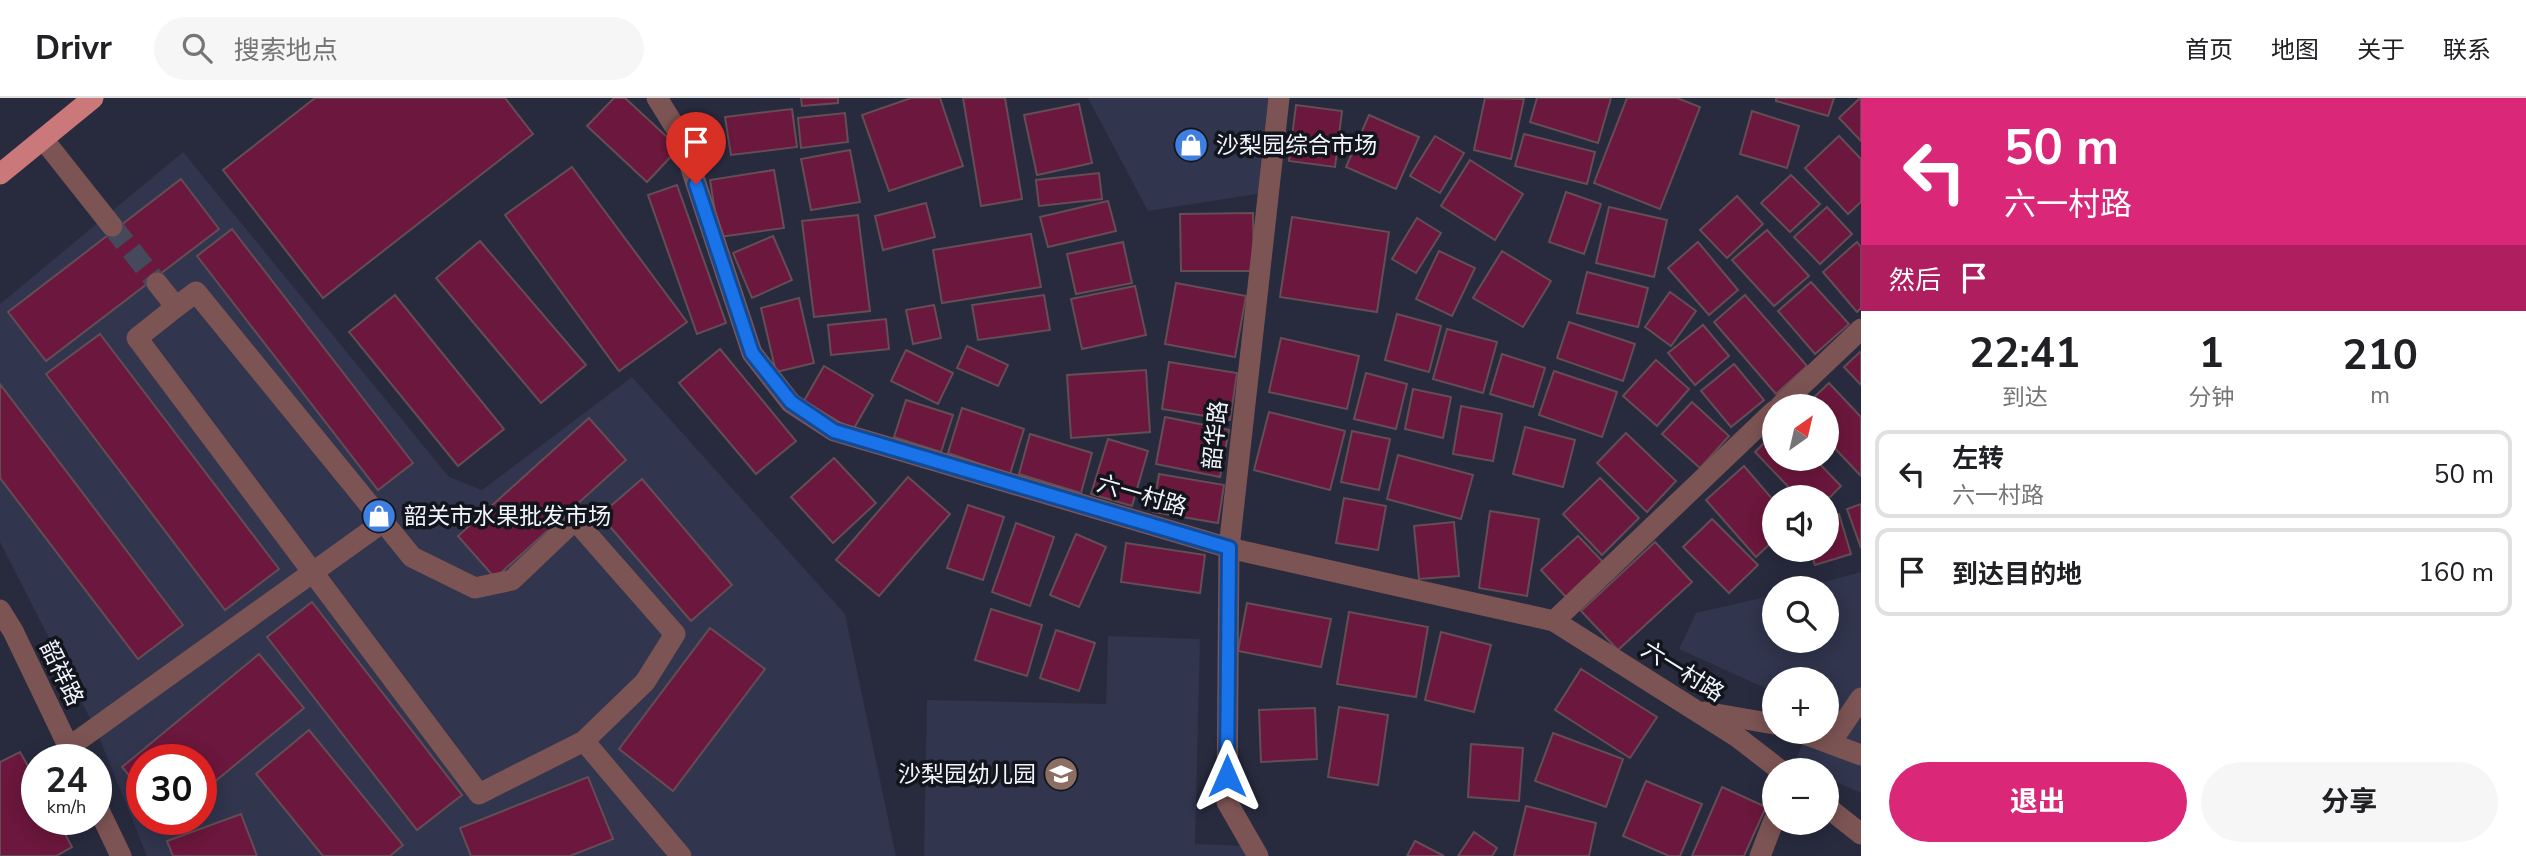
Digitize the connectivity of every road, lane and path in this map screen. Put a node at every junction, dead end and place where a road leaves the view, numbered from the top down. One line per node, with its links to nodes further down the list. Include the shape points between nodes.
1 (93, 98): 4 (main road)
2 (657, 98): 13 (street, 六一村路, via 680,135 752,353 791,402 834,431)
3 (1279, 98): 13 (street, 韶华路)
4 (43, 139): 5 (main road); 6 (street)
5 (0, 174)
6 (112, 226)
7 (157, 283): 8 (street)
8 (176, 307): 12 (street, via 196,292); 14 (street, via 137,338)
9 (1861, 329): 10 (street)
10 (1793, 394)
11 (1762, 422): 16 (street)
12 (383, 522): 14 (street); 21 (street, via 412,557 475,588 512,580 575,520 676,634 645,682)
13 (1229, 548): 16 (street, 六一村路); 33 (street, 韶华路, via 1227,802)
14 (313, 572): 21 (street, via 479,794); 23 (street)
15 (0, 610): 22 (street, 韶祥路)
16 (1554, 621): 18 (street, 六一村路)
17 (1861, 698): 20 (street)
18 (1696, 710): 19 (street); 26 (street, 六一村路)
19 (1762, 722)
20 (1839, 730)
21 (584, 741): 32 (street)
22 (68, 744)
23 (84, 744)
24 (1836, 744): 25 (street)
25 (1861, 755)
26 (1764, 758)
27 (1839, 817): 28 (street)
28 (1861, 834)
29 (111, 835): 31 (street)
30 (1768, 835): 34 (street)
31 (121, 856)
32 (681, 856)
33 (1258, 856)
34 (1760, 856)

